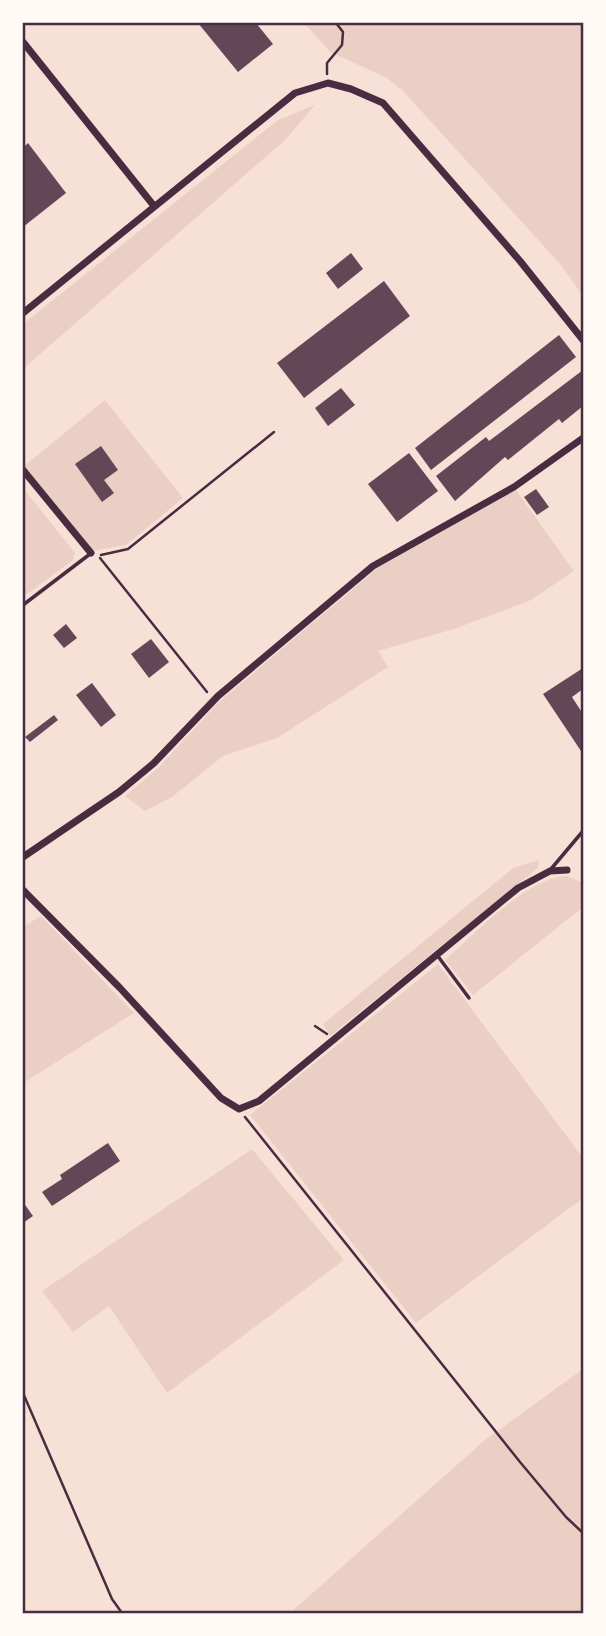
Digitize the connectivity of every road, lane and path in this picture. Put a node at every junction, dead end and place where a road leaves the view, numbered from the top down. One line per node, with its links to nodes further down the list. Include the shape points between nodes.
1 (336, 23): 3 (path, via 343,32 342,45 327,63)
2 (23, 42): 4 (street)
3 (328, 83): 4 (street, via 295,93); 6 (street, via 383,103)
4 (154, 206): 5 (street)
5 (23, 313)
6 (583, 340)
7 (274, 432): 10 (path, via 128,549)
8 (583, 438): 12 (street, via 514,487 373,566)
9 (23, 470): 10 (street)
10 (95, 554): 11 (lane); 12 (path)
11 (23, 605)
12 (214, 700): 14 (street, via 154,764)
13 (583, 831): 16 (lane)
14 (23, 856)
15 (567, 870): 16 (street)
16 (550, 871): 18 (street, via 518,888)
17 (23, 890): 20 (street, via 221,1098)
18 (437, 955): 19 (lane); 20 (street, via 259,1101)
19 (469, 998)
20 (239, 1109): 22 (path, via 520,1462)
21 (23, 1392): 23 (path)
22 (583, 1533)
23 (122, 1613)

